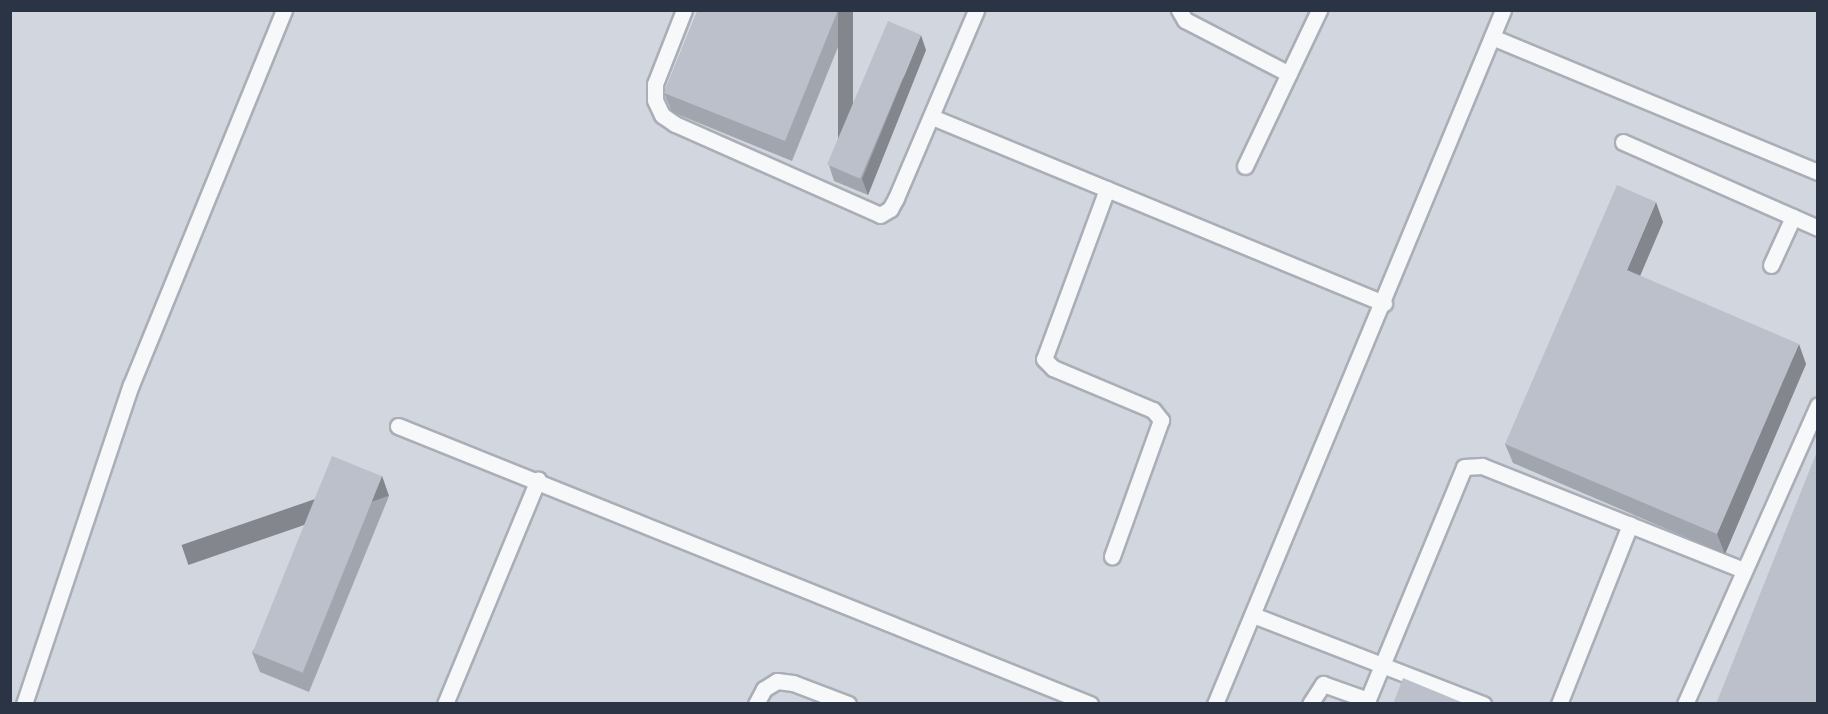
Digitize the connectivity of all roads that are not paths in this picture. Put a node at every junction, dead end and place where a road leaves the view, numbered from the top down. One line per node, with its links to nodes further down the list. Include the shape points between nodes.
1 (284, 10): 27 (lane, via 131,385)
2 (684, 10): 9 (lane, via 655,84 655,100 662,115 868,213 880,215 890,209)
3 (976, 10): 9 (lane)
4 (1179, 10): 8 (lane, via 1185,20)
5 (1319, 10): 8 (lane)
6 (1503, 10): 7 (lane)
7 (1492, 37): 12 (lane); 17 (lane)
8 (1289, 74): 11 (lane)
9 (932, 117): 13 (lane)
10 (1623, 142): 14 (lane)
11 (1245, 166)
12 (1818, 172)
13 (1107, 189): 17 (lane); 22 (lane, via 1044,359 1053,368 1153,410 1161,420)
14 (1793, 217): 15 (lane); 16 (lane)
15 (1818, 228)
16 (1771, 266)
17 (1384, 303): 24 (lane)
18 (1818, 405): 23 (lane)
19 (398, 426): 20 (lane)
20 (538, 479): 28 (lane); 31 (lane)
21 (1630, 525): 23 (lane); 25 (lane, via 1482,466 1464,467); 35 (lane)
22 (1112, 556)
23 (1744, 570): 36 (lane)
24 (1253, 615): 25 (lane); 32 (lane)
25 (1382, 665): 26 (lane); 34 (lane)
26 (1367, 702): 33 (lane, via 1323,684)
27 (24, 704)
28 (445, 704)
29 (756, 704): 30 (lane, via 764,689 777,681 793,682)
30 (848, 704)
31 (1090, 704)
32 (1215, 704)
33 (1310, 704)
34 (1483, 704)
35 (1559, 704)
36 (1685, 704)

